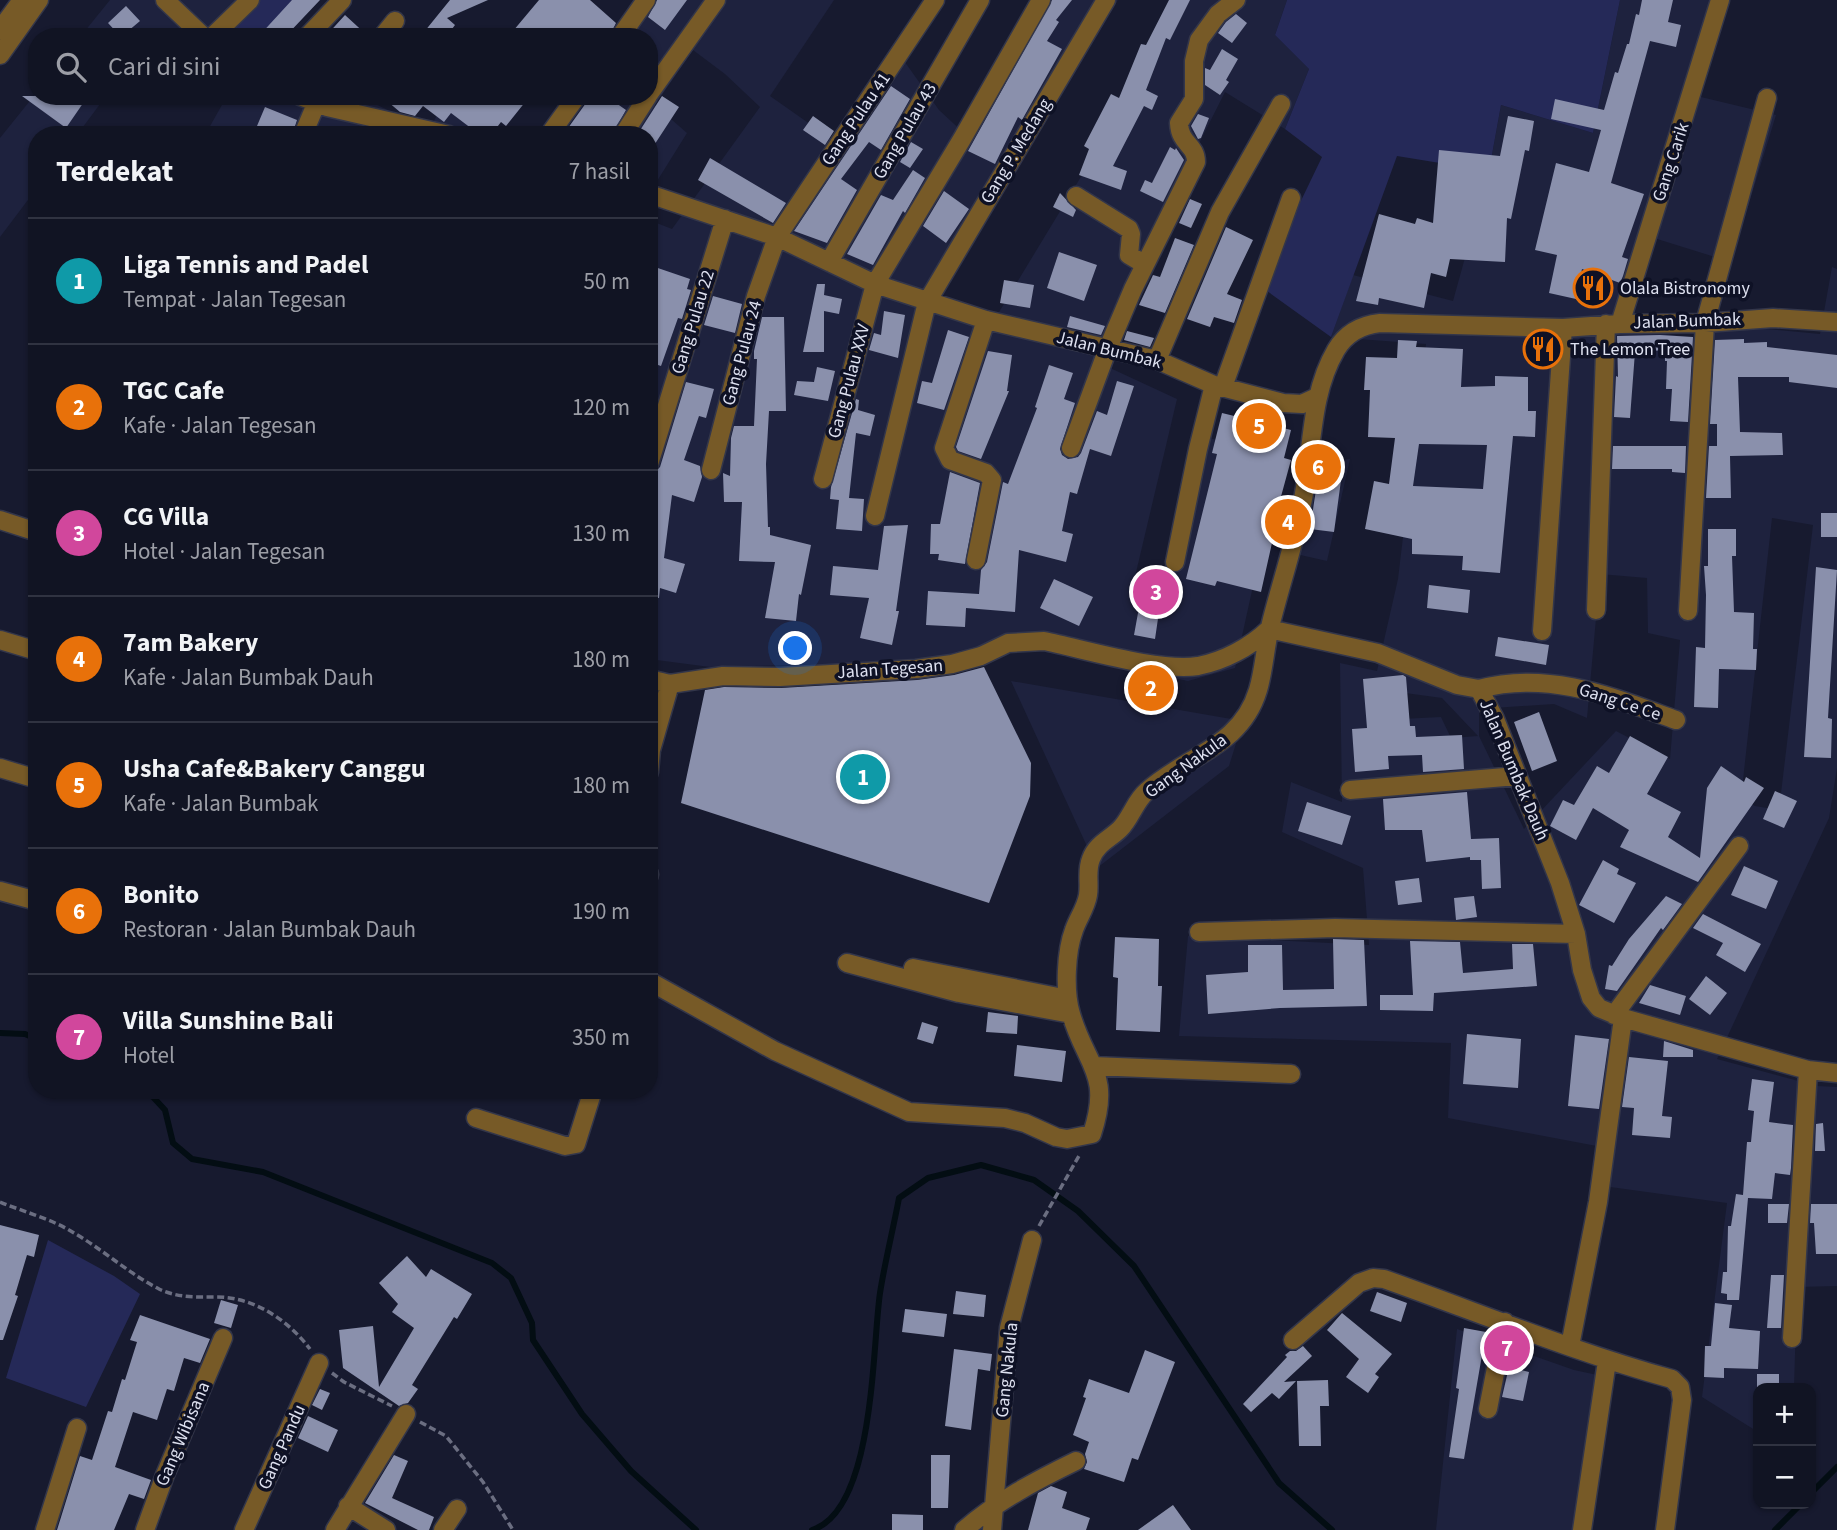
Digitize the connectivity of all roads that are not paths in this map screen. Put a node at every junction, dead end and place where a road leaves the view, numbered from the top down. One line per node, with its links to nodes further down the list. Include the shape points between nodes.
1 (22, 0): 20 (street)
2 (39, 0): 21 (street)
3 (250, 0): 16 (street)
4 (342, 0): 17 (street)
5 (646, 0): 19 (street)
6 (716, 0): 22 (street)
7 (934, 0): 37 (street, Gang Pulau 41)
8 (980, 0): 38 (street, Gang Pulau 43)
9 (1041, 0): 40 (street, Gang Pulau XXV)
10 (1106, 0): 41 (street, Gang P. Medang)
11 (1236, 0): 39 (street, via 1218,14 1199,40 1194,99 1179,123 1196,162)
12 (1720, 0): 45 (street, Gang Carik)
13 (173, 3): 15 (street)
14 (395, 21): 18 (street)
15 (196, 28)
16 (221, 28)
17 (315, 28)
18 (389, 28)
19 (626, 28)
20 (0, 30)
21 (0, 55)
22 (658, 82)
23 (1767, 98): 44 (street)
24 (1281, 104): 48 (street, via 1220,212)
25 (318, 105): 29 (street)
26 (333, 105): 30 (street)
27 (571, 105): 31 (street)
28 (642, 105): 32 (street)
29 (308, 126)
30 (403, 126)
31 (555, 126)
32 (629, 126)
33 (1076, 196): 39 (street, via 1129,229 1129,255)
34 (658, 197): 36 (street, Jalan Bumbak)
35 (1291, 198): 49 (street)
36 (724, 219): 37 (street, Jalan Bumbak); 51 (street, Gang Pulau 22)
37 (777, 237): 38 (street, Jalan Bumbak); 53 (street, Gang Pulau 24, via 756,296)
38 (830, 262): 40 (street, Jalan Bumbak)
39 (1144, 264): 47 (street)
40 (875, 284): 41 (street, Jalan Bumbak); 54 (street, Gang Pulau XXV)
41 (926, 302): 42 (street, Jalan Bumbak); 55 (street, Gang P. Medang)
42 (986, 320): 47 (street, Jalan Bumbak); 58 (street, via 944,448 950,460 986,473 992,480)
43 (1837, 322): 44 (street, Jalan Bumbak, via 1773,318)
44 (1705, 323): 45 (street, Jalan Bumbak); 61 (street)
45 (1613, 324): 46 (street, Jalan Bumbak); 60 (street, Gang Carik)
46 (1563, 328): 50 (street, Jalan Bumbak, via 1366,325 1337,349); 63 (street)
47 (1108, 348): 48 (street, Jalan Bumbak); 52 (street)
48 (1157, 360): 49 (street, Jalan Bumbak)
49 (1219, 386): 50 (street, Jalan Bumbak, via 1293,404); 59 (street, via 1198,449)
50 (1317, 397): 62 (street, via 1302,503)
51 (658, 435)
52 (1071, 447)
53 (711, 470)
54 (823, 478)
55 (875, 516)
56 (0, 520): 57 (street)
57 (28, 528)
58 (976, 560)
59 (1175, 562)
60 (1596, 610)
61 (1688, 611)
62 (1269, 629): 67 (street, Jalan Tegesan, via 1254,643 1198,666 1174,666 1029,641 1008,643 951,664 916,669 723,676); 68 (street, Jalan Bumbak Dauh, via 1378,653 1457,685); 83 (street, Gang Nakula, via 1259,687 1241,725 1160,780 1145,793 1122,828 1094,851 1087,875 1088,897 1068,950)
63 (1542, 631)
64 (0, 640): 65 (street)
65 (28, 648)
66 (658, 681): 67 (street)
67 (670, 684): 70 (street)
68 (1479, 689): 69 (street, Gang Ce Ce, via 1515,683 1570,685); 73 (street, Jalan Bumbak Dauh)
69 (1676, 720)
70 (658, 724)
71 (0, 768): 72 (street)
72 (28, 776)
73 (1517, 776): 74 (street); 79 (street, Jalan Bumbak Dauh)
74 (1350, 790)
75 (1739, 846): 84 (street)
76 (0, 891): 77 (street)
77 (28, 899)
78 (1199, 932): 79 (street, via 1335,928)
79 (1576, 934): 84 (street, Jalan Bumbak Dauh, via 1591,998 1599,1009)
80 (847, 963): 83 (street, via 959,993)
81 (913, 968): 83 (street)
82 (658, 986): 85 (street, Gang Nakula, via 775,1051 909,1112 1005,1118 1067,1139 1092,1134 1100,1092)
83 (1069, 1006): 85 (street, Gang Nakula)
84 (1618, 1016): 86 (street, Jalan Bumbak Dauh); 96 (street, via 1598,1202)
85 (1093, 1066): 88 (street)
86 (1808, 1070): 87 (street, Jalan Bumbak Dauh); 94 (street)
87 (1837, 1073)
88 (1291, 1074)
89 (590, 1099): 90 (street, via 576,1144 565,1146)
90 (476, 1118)
91 (1032, 1240): 104 (street, Gang Nakula, via 1009,1328)
92 (1505, 1322): 95 (street, via 1373,1278 1359,1283); 96 (street); 99 (street)
93 (223, 1338): 107 (street, Gang Wibisana)
94 (1792, 1338)
95 (1293, 1340)
96 (1570, 1346): 97 (street)
97 (1607, 1361): 114 (street); 115 (street, via 1672,1379 1679,1387 1682,1399)
98 (319, 1363): 108 (street, Gang Pandu)
99 (1488, 1409)
100 (406, 1414): 103 (street)
101 (77, 1428): 106 (street)
102 (1076, 1461): 104 (street, via 1039,1478)
103 (348, 1506): 109 (street); 110 (street)
104 (995, 1508): 112 (street); 113 (street, Gang Nakula)
105 (457, 1509): 111 (street)
106 (45, 1530)
107 (145, 1530)
108 (244, 1530)
109 (335, 1530)
110 (386, 1530)
111 (443, 1530)
112 (964, 1530)
113 (992, 1530)
114 (1582, 1530)
115 (1665, 1530)

